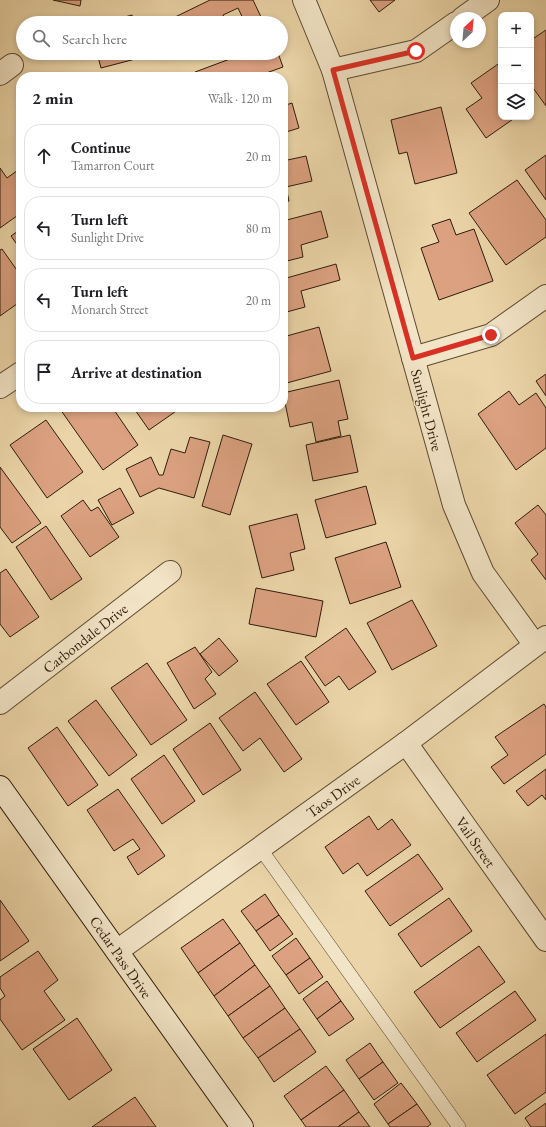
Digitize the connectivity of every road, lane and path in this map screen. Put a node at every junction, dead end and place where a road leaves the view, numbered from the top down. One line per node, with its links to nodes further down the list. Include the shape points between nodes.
1 (304, 0): 5 (street, Sunlight Drive)
2 (488, 0): 3 (street)
3 (471, 12)
4 (450, 27): 5 (street, via 416,51)
5 (333, 70): 7 (street, Sunlight Drive)
6 (546, 296): 7 (street, via 491,335)
7 (413, 358): 11 (street, Sunlight Drive, via 454,505 483,573)
8 (16, 376): 9 (street)
9 (0, 387)
10 (170, 572): 12 (street, Carbondale Drive)
11 (540, 641): 13 (street, Taos Drive)
12 (0, 703)
13 (406, 743): 15 (street, Taos Drive); 16 (street, Vail Street)
14 (0, 787): 17 (street, Cedar Pass Drive)
15 (260, 848): 17 (street, Taos Drive); 19 (lane)
16 (546, 940)
17 (117, 951): 18 (street, Cedar Pass Drive)
18 (242, 1127)
19 (459, 1127)

